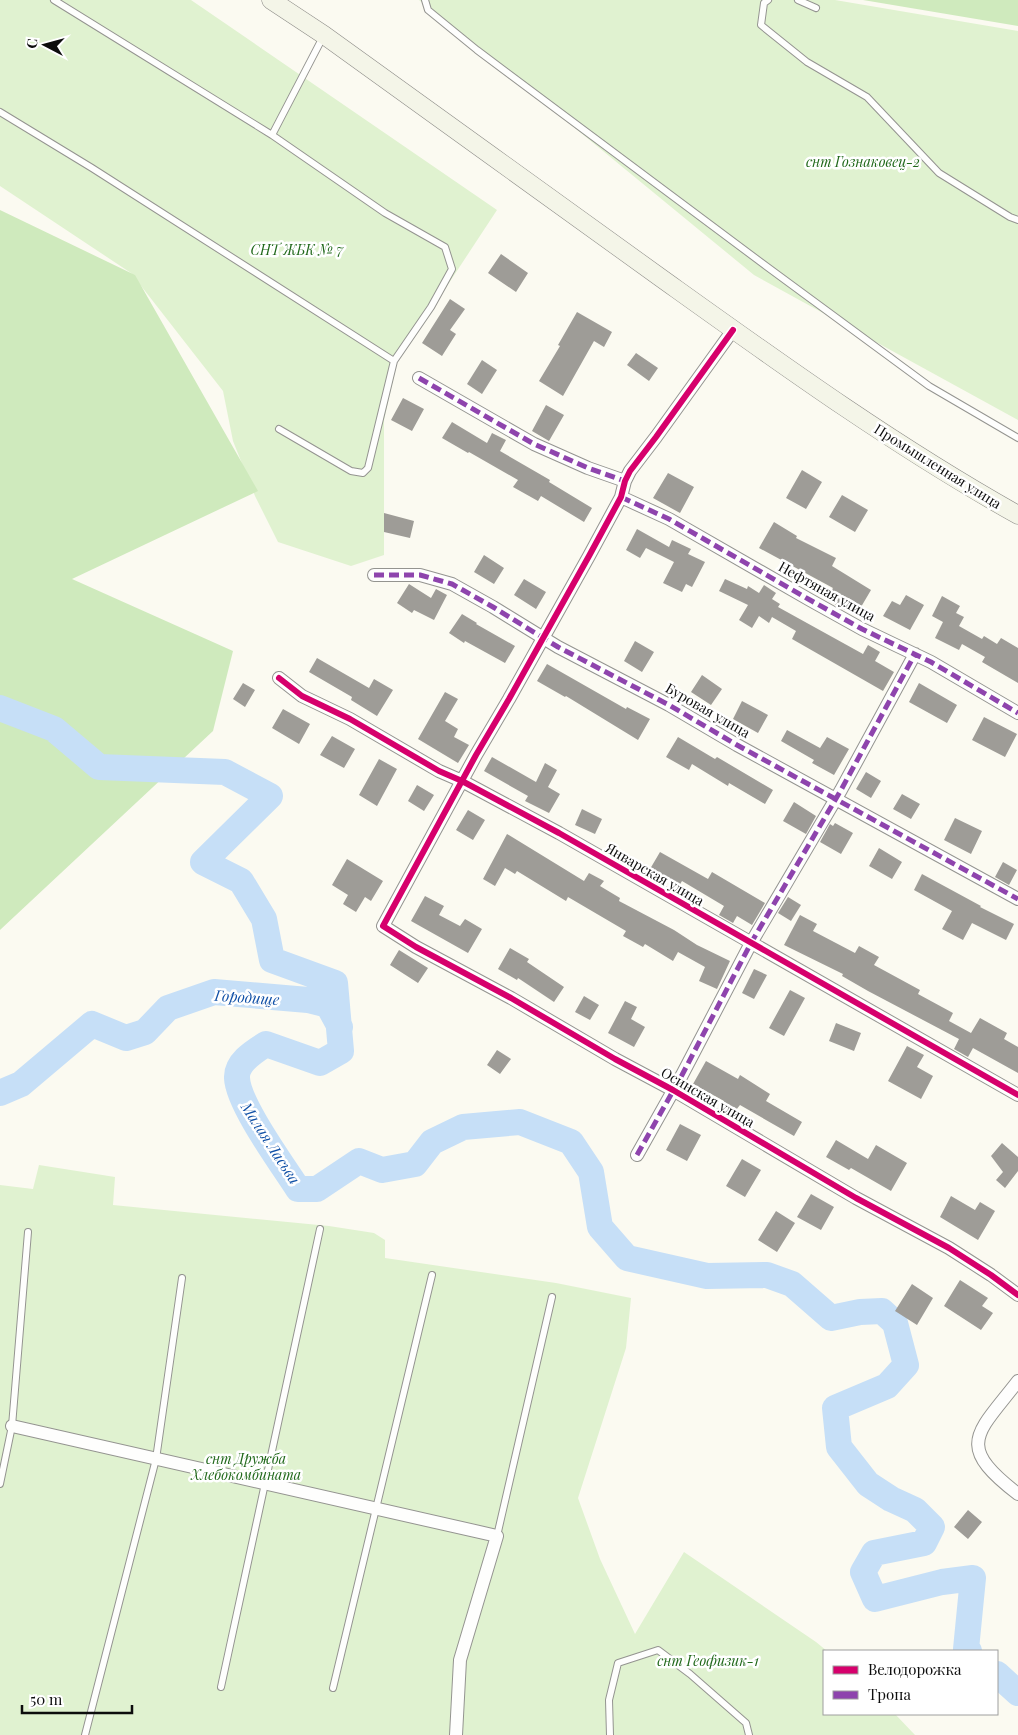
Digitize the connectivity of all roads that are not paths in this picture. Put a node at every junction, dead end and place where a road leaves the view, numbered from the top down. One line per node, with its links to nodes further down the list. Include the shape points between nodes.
1 (54, 0): 9 (lane)
2 (271, 0): 7 (main road, Промышленная улица)
3 (425, 0): 15 (lane, via 428,10 477,50 774,272 929,386)
4 (798, 0): 6 (lane)
5 (764, 1): 10 (lane, via 761,25 807,62 867,97 939,173)
6 (816, 8)
7 (324, 34): 9 (lane); 11 (main road, Промышленная улица)
8 (0, 112): 12 (lane)
9 (272, 135): 12 (lane, via 385,213 445,247 452,268 431,307)
10 (1018, 220)
11 (733, 330): 16 (street); 18 (main road, Промышленная улица, via 859,418)
12 (394, 360): 14 (lane, via 368,468 363,473 351,471)
13 (419, 378): 16 (street, via 534,444)
14 (279, 429)
15 (1018, 438)
16 (625, 481): 17 (street)
17 (621, 497): 20 (street); 21 (street, Нефтяная улица, via 669,519 862,629)
18 (1018, 515)
19 (374, 574): 20 (street, Буровая улица, via 420,575 452,584)
20 (543, 638): 24 (street); 25 (street, Буровая улица)
21 (915, 654): 23 (street, Нефтяная улица); 25 (street)
22 (279, 678): 24 (street, Январская улица, via 302,696)
23 (1018, 713)
24 (462, 781): 27 (street, Январская улица); 28 (street, Осинская улица, via 383,926)
25 (836, 799): 26 (street, Буровая улица); 27 (street)
26 (1018, 899)
27 (751, 943): 28 (street); 29 (street, Январская улица)
28 (673, 1090): 30 (street); 35 (street, Осинская улица, via 856,1198 949,1248)
29 (1018, 1095)
30 (637, 1154)
31 (320, 1229): 40 (lane)
32 (28, 1232): 38 (lane)
33 (432, 1275): 43 (lane)
34 (182, 1278): 39 (lane)
35 (1018, 1295)
36 (552, 1297): 44 (lane)
37 (1018, 1381): 42 (street, via 986,1421 978,1436 978,1444 980,1456 988,1468)
38 (12, 1426): 39 (street); 41 (lane)
39 (156, 1458): 40 (street); 47 (lane)
40 (264, 1483): 43 (street); 45 (lane)
41 (0, 1484)
42 (1018, 1494)
43 (377, 1509): 44 (street); 46 (lane)
44 (497, 1536): 48 (street, via 460,1660)
45 (221, 1687)
46 (333, 1688)
47 (85, 1735)
48 (456, 1735)
49 (610, 1735): 50 (lane, via 609,1700 618,1663 658,1650 746,1723)
50 (749, 1735)

